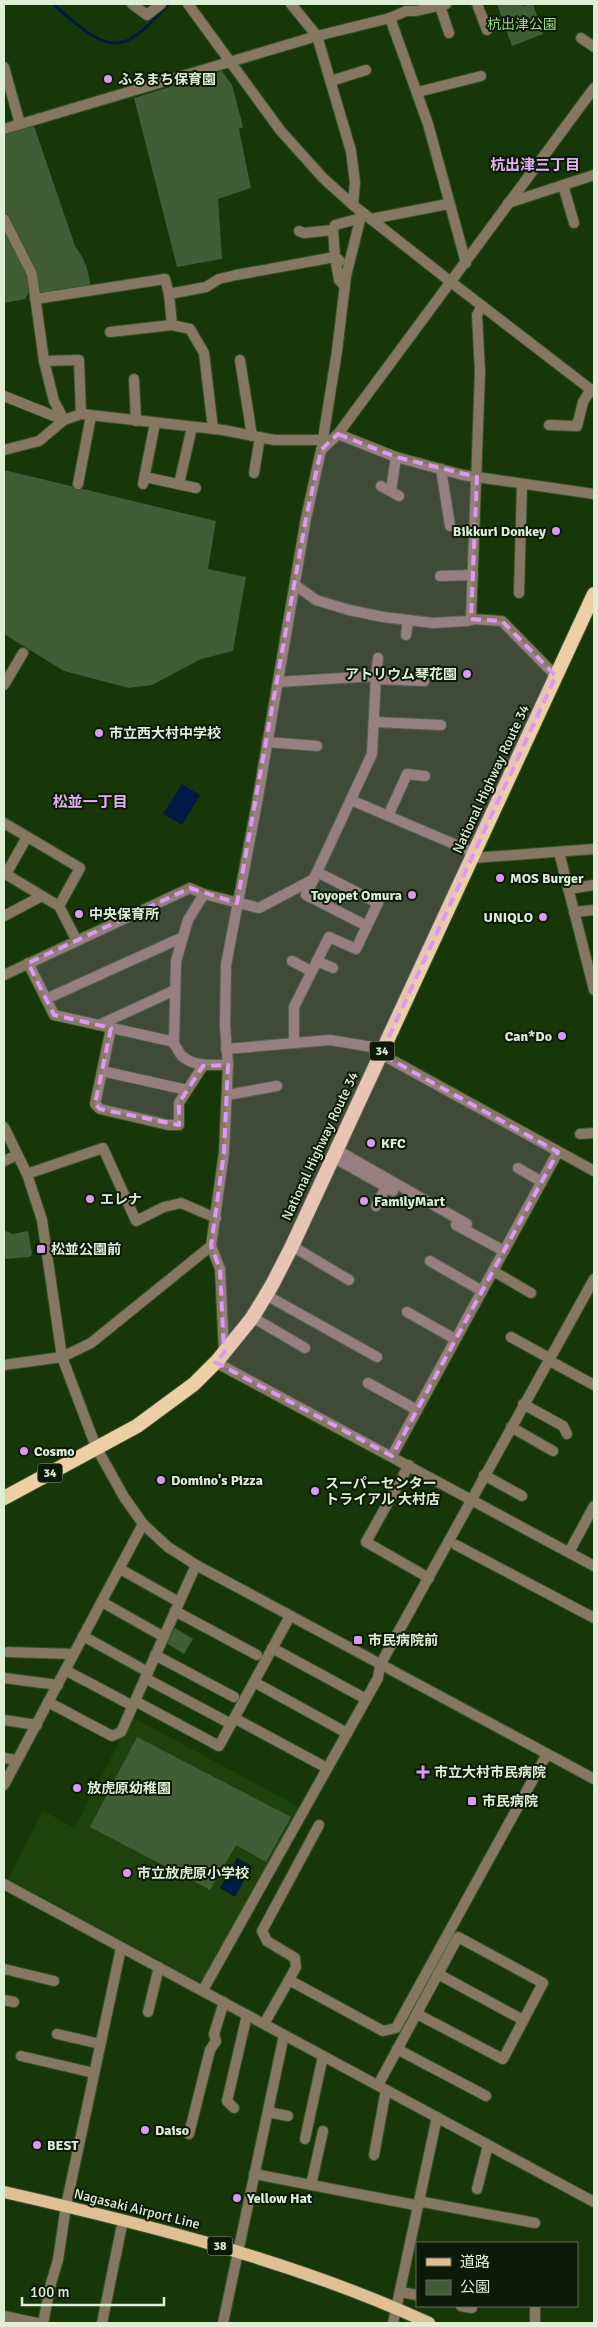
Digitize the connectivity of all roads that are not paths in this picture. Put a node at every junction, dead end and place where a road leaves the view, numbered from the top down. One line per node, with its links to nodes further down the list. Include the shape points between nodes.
1 (132, 4): 2 (street, via 147,15)
2 (161, 4)
3 (188, 4): 14 (street)
4 (291, 4): 11 (street)
5 (477, 4): 9 (street)
6 (443, 5): 7 (street); 10 (street)
7 (404, 7): 8 (street)
8 (390, 18): 11 (street); 20 (street)
9 (487, 30)
10 (449, 33)
11 (317, 36): 14 (street); 18 (street)
12 (581, 38): 13 (street)
13 (594, 47)
14 (231, 62): 21 (street); 26 (street, via 280,130 323,178)
15 (4, 66): 21 (street)
16 (366, 70): 18 (street)
17 (481, 76): 20 (street)
18 (330, 81): 26 (street, via 351,151 355,182)
19 (594, 88): 25 (street)
20 (418, 92): 27 (street, via 441,165)
21 (20, 124): 22 (street)
22 (4, 129)
23 (594, 175): 24 (street)
24 (563, 185): 25 (street); 30 (street)
25 (508, 203): 34 (street)
26 (352, 204): 28 (street)
27 (448, 204): 28 (street); 34 (street)
28 (365, 216): 31 (street, via 335,225); 35 (street); 36 (street)
29 (4, 219): 39 (street, via 32,274)
30 (574, 223)
31 (333, 230): 32 (street, via 304,234); 33 (street)
32 (299, 231)
33 (335, 257): 35 (street); 37 (street, via 339,280); 38 (street, via 236,275 219,279 206,287)
34 (466, 262): 36 (street)
35 (349, 266): 37 (street)
36 (451, 282): 40 (street); 55 (street)
37 (345, 286): 57 (street)
38 (169, 294): 39 (street, via 165,279); 41 (street)
39 (35, 299): 44 (street)
40 (482, 306): 46 (street); 62 (street, via 477,315 480,372)
41 (172, 325): 42 (street); 54 (street, via 190,329 204,353)
42 (110, 332)
43 (240, 360): 56 (street, via 239,384)
44 (44, 361): 48 (street, via 83,359); 49 (street, via 54,401)
45 (134, 379): 50 (street)
46 (593, 391): 52 (street, via 582,402 577,426)
47 (4, 396): 49 (street)
48 (86, 415): 49 (street); 50 (street); 63 (street)
49 (64, 420): 58 (street, via 39,441)
50 (136, 421): 51 (street)
51 (155, 423): 53 (street); 64 (street, via 144,480)
52 (549, 424)
53 (192, 427): 54 (street); 64 (street)
54 (213, 429): 56 (street)
55 (338, 434): 57 (street); 59 (street)
56 (256, 437): 57 (street); 61 (street)
57 (322, 445): 72 (street)
58 (4, 450)
59 (396, 457): 60 (street); 66 (street, via 395,493)
60 (441, 469): 62 (street); 69 (street)
61 (254, 472)
62 (477, 477): 65 (street); 70 (street)
63 (78, 484)
64 (179, 484): 67 (street)
65 (522, 484): 68 (street); 73 (street)
66 (381, 486)
67 (196, 488)
68 (594, 494)
69 (450, 526)
70 (473, 575): 71 (street); 76 (street)
71 (440, 576)
72 (295, 586): 75 (street, via 316,600 349,610); 83 (street)
73 (519, 593)
74 (594, 594): 80 (highway, National Highway Route 34 / 34)
75 (408, 620): 76 (street, via 433,623); 77 (street)
76 (471, 620): 80 (street, via 502,621)
77 (406, 635)
78 (23, 653): 84 (street)
79 (378, 658): 81 (street)
80 (556, 676): 98 (highway, National Highway Route 34 / 34)
81 (376, 677): 82 (street); 83 (street); 85 (street)
82 (424, 681)
83 (278, 682): 87 (street)
84 (4, 685)
85 (374, 722): 86 (street); 92 (street, via 372,754)
86 (441, 725)
87 (268, 742): 88 (street); 105 (street)
88 (317, 746)
89 (397, 769): 90 (street)
90 (407, 774): 91 (street); 93 (street)
91 (425, 776)
92 (351, 800): 93 (street); 100 (street)
93 (388, 816): 98 (street)
94 (4, 822): 95 (street)
95 (27, 837): 99 (street); 106 (street, via 80,868)
96 (594, 849): 97 (street)
97 (559, 852): 98 (street); 102 (street)
98 (474, 855): 127 (highway, National Highway Route 34 / 34)
99 (5, 873): 104 (street)
100 (316, 875): 105 (street, via 259,908); 110 (street, via 306,895); 110 (street, via 378,904)
101 (594, 885): 102 (street)
102 (568, 889): 108 (street)
103 (204, 894): 105 (street); 111 (street, via 188,920); 112 (street, via 190,888)
104 (42, 896): 106 (street); 109 (street)
105 (237, 903): 126 (street, via 226,965)
106 (59, 906): 112 (street)
107 (594, 910): 108 (street)
108 (574, 912): 120 (street)
109 (4, 916)
110 (367, 926): 113 (street, via 356,949 329,937)
111 (183, 937): 119 (street, via 176,960); 121 (street)
112 (77, 941): 115 (street)
113 (317, 960): 116 (street); 117 (street)
114 (292, 961): 117 (street)
115 (28, 963): 118 (street); 121 (street)
116 (333, 968)
117 (311, 971): 124 (street, via 294,1007)
118 (4, 975)
119 (175, 990): 122 (street); 125 (street)
120 (594, 990)
121 (46, 999): 122 (street, via 54,1015)
122 (99, 1025): 123 (street)
123 (111, 1028): 125 (street); 130 (street)
124 (294, 1042): 126 (street); 127 (street, via 330,1040)
125 (174, 1043): 129 (street, via 182,1057)
126 (226, 1049): 128 (street)
127 (382, 1051): 137 (street); 138 (highway, National Highway Route 34 / 34)
128 (228, 1065): 129 (street); 133 (street)
129 (203, 1066): 132 (street)
130 (102, 1071): 132 (street); 132 (street, via 95,1104 100,1109 168,1125 179,1125 179,1102)
131 (276, 1086): 133 (street)
132 (188, 1090)
133 (227, 1095): 147 (street)
134 (4, 1127): 139 (street)
135 (594, 1132): 136 (street)
136 (580, 1134)
137 (558, 1152): 142 (street); 144 (street)
138 (335, 1153): 145 (street, via 390,1189); 148 (street); 150 (highway, National Highway Route 34 / 34)
139 (17, 1154): 140 (street); 143 (street)
140 (4, 1161)
141 (518, 1168): 144 (street)
142 (594, 1171)
143 (26, 1174): 147 (street, via 103,1148 136,1221 164,1207 181,1203); 164 (street, via 42,1220 48,1250)
144 (542, 1182): 151 (street)
145 (376, 1206)
146 (442, 1216): 151 (street)
147 (216, 1218): 149 (street)
148 (467, 1224)
149 (211, 1246): 164 (street, via 91,1343); 166 (street, via 220,1269)
150 (292, 1246): 155 (street); 158 (highway, National Highway Route 34 / 34)
151 (504, 1251): 153 (street)
152 (430, 1261): 156 (street)
153 (493, 1271): 156 (street); 157 (street)
154 (594, 1279): 167 (street)
155 (349, 1280)
156 (482, 1291): 162 (street)
157 (531, 1293)
158 (266, 1295): 160 (highway, National Highway Route 34 / 34); 165 (street)
159 (407, 1312): 162 (street)
160 (252, 1317): 163 (street); 166 (highway, National Highway Route 34 / 34)
161 (511, 1337): 167 (street)
162 (456, 1340): 172 (street)
163 (305, 1348)
164 (62, 1357): 168 (street); 175 (street)
165 (378, 1357)
166 (220, 1358): 175 (highway, National Highway Route 34 / 34, via 167,1405 137,1426); 177 (street)
167 (549, 1359): 170 (street); 171 (street)
168 (4, 1365)
169 (368, 1383): 172 (street)
170 (594, 1385)
171 (523, 1404): 173 (street); 174 (street, via 563,1426)
172 (417, 1410): 177 (street)
173 (511, 1427): 176 (street); 179 (street)
174 (567, 1434)
175 (96, 1447): 181 (highway, National Highway Route 34 / 34); 184 (street)
176 (553, 1451)
177 (392, 1456): 178 (street)
178 (409, 1465): 182 (street); 190 (street, via 366,1542)
179 (484, 1475): 180 (street); 182 (street)
180 (522, 1496)
181 (4, 1498)
182 (472, 1500): 186 (street); 190 (street)
183 (594, 1506): 186 (street)
184 (143, 1524): 187 (street, via 168,1547); 189 (street)
185 (456, 1545): 194 (street)
186 (569, 1552): 188 (street)
187 (196, 1565): 192 (street); 193 (street)
188 (594, 1566)
189 (120, 1569): 191 (street); 192 (street)
190 (429, 1578): 202 (street)
191 (102, 1602): 195 (street); 196 (street)
192 (177, 1606): 196 (street); 201 (street)
193 (290, 1616): 197 (street); 202 (street)
194 (594, 1618)
195 (83, 1636): 199 (street); 204 (street)
196 (164, 1637): 200 (street)
197 (272, 1648): 206 (street); 209 (street)
198 (8, 1652): 199 (street)
199 (73, 1654): 203 (street)
200 (155, 1654): 204 (street); 208 (street)
201 (257, 1655)
202 (380, 1665): 209 (street, via 378,1678); 216 (street)
203 (66, 1670): 207 (street); 211 (street)
204 (146, 1675): 211 (street); 213 (street)
205 (4, 1678): 207 (street)
206 (254, 1682): 213 (street); 215 (street)
207 (58, 1685): 210 (street)
208 (234, 1697)
209 (366, 1699): 215 (street)
210 (48, 1702): 211 (street, via 112,1736 121,1732); 214 (street)
211 (134, 1703): 213 (street, via 219,1746)
212 (4, 1720): 214 (street)
213 (233, 1721): 219 (street)
214 (37, 1725): 218 (street)
215 (347, 1733): 219 (street)
216 (547, 1754): 220 (street); 228 (street, via 396,2028 383,2031)
217 (4, 1758): 218 (street)
218 (17, 1760): 221 (street)
219 (327, 1768): 230 (street)
220 (594, 1779)
221 (4, 1785)
222 (319, 1825): 228 (street, via 262,1931 267,1941 295,1958 296,1967)
223 (4, 1884): 224 (street)
224 (121, 1948): 225 (street); 239 (street)
225 (159, 1967): 230 (street); 232 (street)
226 (4, 1969): 229 (street)
227 (438, 1974): 233 (street); 235 (street); 235 (street, via 458,1937 543,1983)
228 (289, 1980): 236 (street)
229 (54, 1981)
230 (202, 1990): 231 (street)
231 (224, 2002): 234 (street); 251 (street)
232 (148, 2012)
233 (417, 2014): 235 (street, via 503,2059); 240 (street)
234 (247, 2015): 236 (street); 246 (street, via 227,2101)
235 (523, 2020)
236 (264, 2024): 238 (street)
237 (57, 2034): 239 (street)
238 (284, 2035): 242 (street); 247 (street)
239 (100, 2044): 243 (street)
240 (397, 2049): 244 (street); 245 (street)
241 (20, 2056): 243 (street)
242 (323, 2056): 244 (street); 252 (street)
243 (94, 2073): 261 (street)
244 (382, 2088): 249 (street); 254 (street)
245 (486, 2096)
246 (234, 2108)
247 (268, 2112): 248 (street); 255 (street)
248 (288, 2116)
249 (437, 2117): 253 (street); 260 (street)
250 (323, 2131): 256 (street)
251 (189, 2134)
252 (305, 2139)
253 (488, 2145): 257 (street); 259 (street)
254 (374, 2155)
255 (254, 2174): 256 (street); 264 (street)
256 (311, 2185): 260 (street)
257 (477, 2189)
258 (4, 2192): 261 (main road, Nagasaki Airport Line / 38)
259 (594, 2202)
260 (418, 2204): 263 (street, via 423,2202 468,2216); 265 (street)
261 (66, 2206): 262 (main road, Nagasaki Airport Line / 38); 273 (street, via 58,2260)
262 (123, 2220): 264 (main road, Nagasaki Airport Line / 38); 274 (street)
263 (535, 2223)
264 (238, 2251): 269 (main road, Nagasaki Airport Line / 38); 275 (street)
265 (401, 2292): 266 (street); 269 (street)
266 (416, 2295)
267 (466, 2307): 270 (street)
268 (536, 2307): 278 (street)
269 (396, 2308): 276 (street); 277 (main road, Nagasaki Airport Line / 38)
270 (472, 2308)
271 (4, 2316): 272 (street)
272 (37, 2323)
273 (43, 2323)
274 (102, 2323)
275 (223, 2323)
276 (393, 2323)
277 (429, 2323)
278 (535, 2323)

